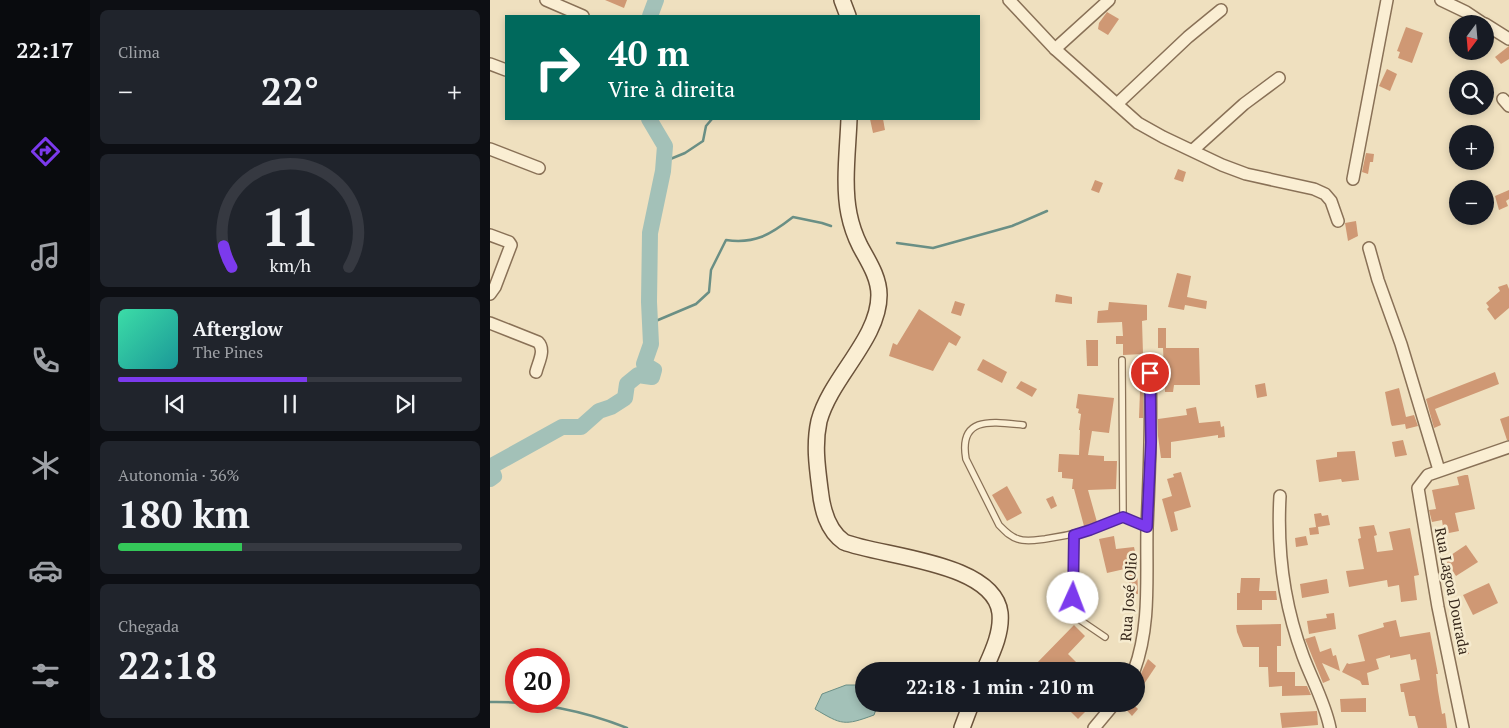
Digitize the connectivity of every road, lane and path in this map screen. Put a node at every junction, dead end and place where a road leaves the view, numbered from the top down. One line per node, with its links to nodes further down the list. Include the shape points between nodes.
1 (546, 0): 8 (street)
2 (842, 0): 9 (main road)
3 (1009, 0): 13 (street)
4 (1109, 0): 13 (street)
5 (1387, 0): 22 (street)
6 (1441, 0): 10 (street)
7 (1220, 10): 17 (street)
8 (581, 15)
9 (848, 15)
10 (1468, 15)
11 (1494, 30): 12 (street)
12 (1509, 39)
13 (1055, 49): 17 (street)
14 (490, 64): 15 (street)
15 (505, 70)
16 (1279, 78): 20 (street, via 1244,104)
17 (1117, 104): 20 (street, via 1138,123)
18 (849, 120): 39 (main road, via 849,212 859,244 877,282 878,300 869,332 832,390 820,420 816,455 824,511 832,530 844,542 946,567 993,594 1000,612 1000,627)
19 (490, 149): 21 (street)
20 (1193, 150): 23 (street, via 1246,174 1314,188 1332,201)
21 (539, 168)
22 (1353, 179)
23 (1338, 221)
24 (490, 235): 26 (street, via 512,245)
25 (1369, 248): 33 (street)
26 (490, 294)
27 (490, 323): 29 (street, via 542,346)
28 (1122, 360): 35 (lane)
29 (536, 372)
30 (1150, 373): 36 (street, Rua José Olio, via 1152,432)
31 (1024, 425): 37 (lane, via 978,424 966,439 966,459 999,525 1007,534 1029,541)
32 (1509, 447): 33 (street, Rua Lagoa Dourada)
33 (1439, 470): 46 (street, Rua Lagoa Dourada, via 1421,482 1418,494)
34 (1280, 496): 45 (street, via 1280,548 1289,609 1302,655)
35 (1123, 517): 36 (lane); 37 (lane)
36 (1147, 527): 40 (street, Rua José Olio, via 1146,618)
37 (1074, 535): 38 (lane, via 1073,606 1080,620)
38 (1105, 637)
39 (988, 662)
40 (1137, 662)
41 (968, 712): 43 (main road)
42 (1107, 712): 44 (street)
43 (962, 728)
44 (1094, 728)
45 (1330, 728)
46 (1463, 728)

